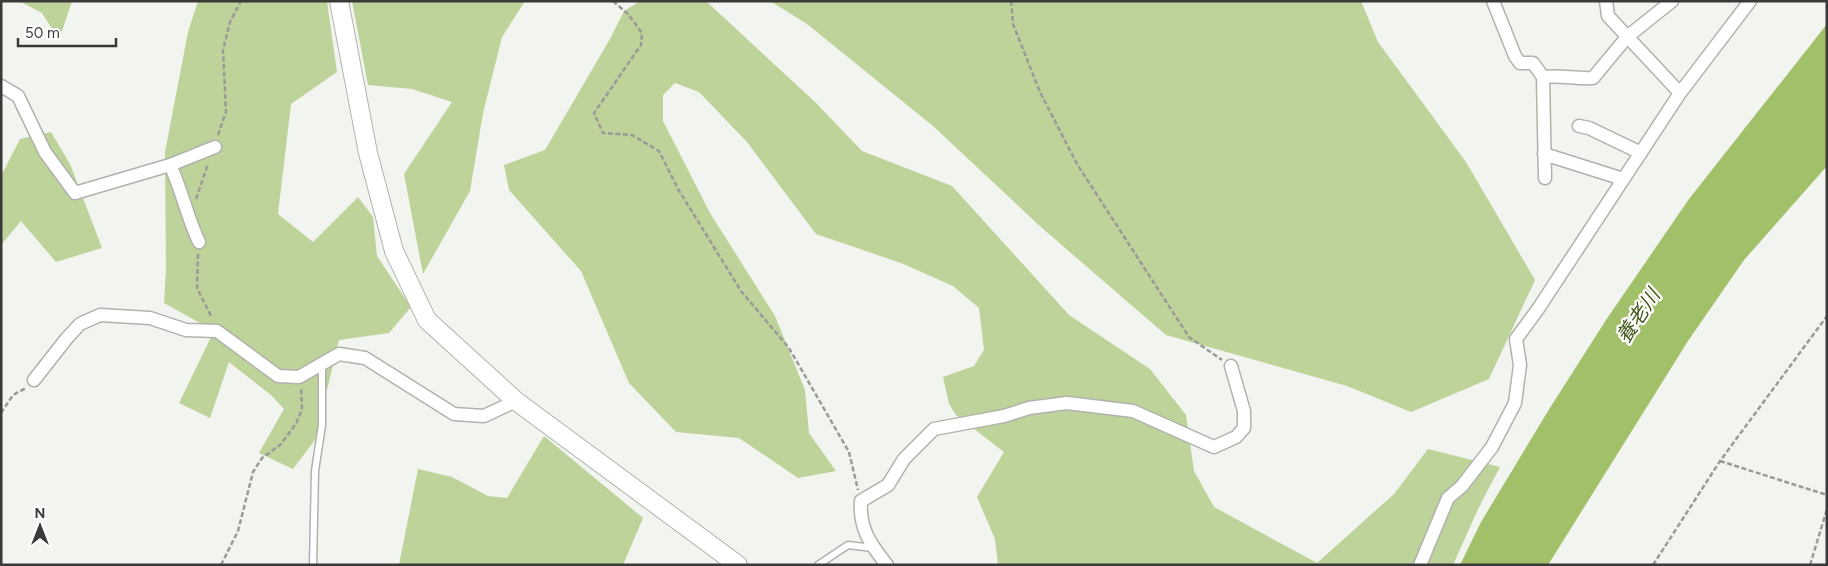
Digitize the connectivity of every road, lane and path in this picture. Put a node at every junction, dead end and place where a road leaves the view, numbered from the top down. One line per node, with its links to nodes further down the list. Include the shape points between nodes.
1 (241, 1): 14 (path, via 230,22 223,50 226,112)
2 (339, 1): 26 (street, via 368,153 394,251 427,320)
3 (613, 1): 30 (path, via 642,33 641,45 594,113 598,124 603,133 632,135 659,151 678,189 741,291 794,356 849,452)
4 (1011, 1): 23 (path, via 1013,24 1040,92 1077,164 1189,337)
5 (1493, 1): 10 (street, via 1515,56 1520,63 1533,63)
6 (1606, 1): 9 (street, via 1608,16)
7 (1672, 1): 9 (street)
8 (1750, 1): 12 (street)
9 (1627, 37): 10 (street, via 1592,78); 12 (street)
10 (1542, 77): 16 (street)
11 (1, 86): 17 (street, via 18,96 45,152 74,193)
12 (1680, 93): 15 (street)
13 (1579, 126): 15 (street)
14 (215, 147): 17 (street)
15 (1641, 153): 19 (street)
16 (1544, 154): 18 (street); 19 (street)
17 (170, 165): 20 (street)
18 (1545, 178)
19 (1623, 179): 38 (street, via 1516,339 1520,365 1515,403 1492,447 1462,486 1448,498)
20 (199, 242)
21 (1827, 316): 28 (path)
22 (322, 364): 24 (street); 26 (street, via 339,354 365,358 454,414 484,416); 34 (lane, via 322,425 315,470)
23 (1231, 366): 30 (street, via 1244,410 1244,428 1236,437 1214,447 1133,411 1067,403 1029,408 934,429 904,459 888,485)
24 (299, 377): 25 (street, via 278,376 217,331 186,330 150,318 100,315 80,324); 33 (path, via 302,409 296,424 280,445 262,458 253,472 238,531)
25 (34, 380): 27 (path, via 13,395)
26 (516, 401): 35 (street)
27 (1, 413)
28 (1720, 460): 29 (path); 39 (path)
29 (1827, 495)
30 (861, 501): 32 (street, via 860,519)
31 (1827, 509): 40 (path)
32 (873, 548): 36 (lane, via 848,545); 37 (street)
33 (221, 565)
34 (313, 565)
35 (738, 565)
36 (818, 565)
37 (887, 565)
38 (1420, 565)
39 (1653, 565)
40 (1810, 565)

